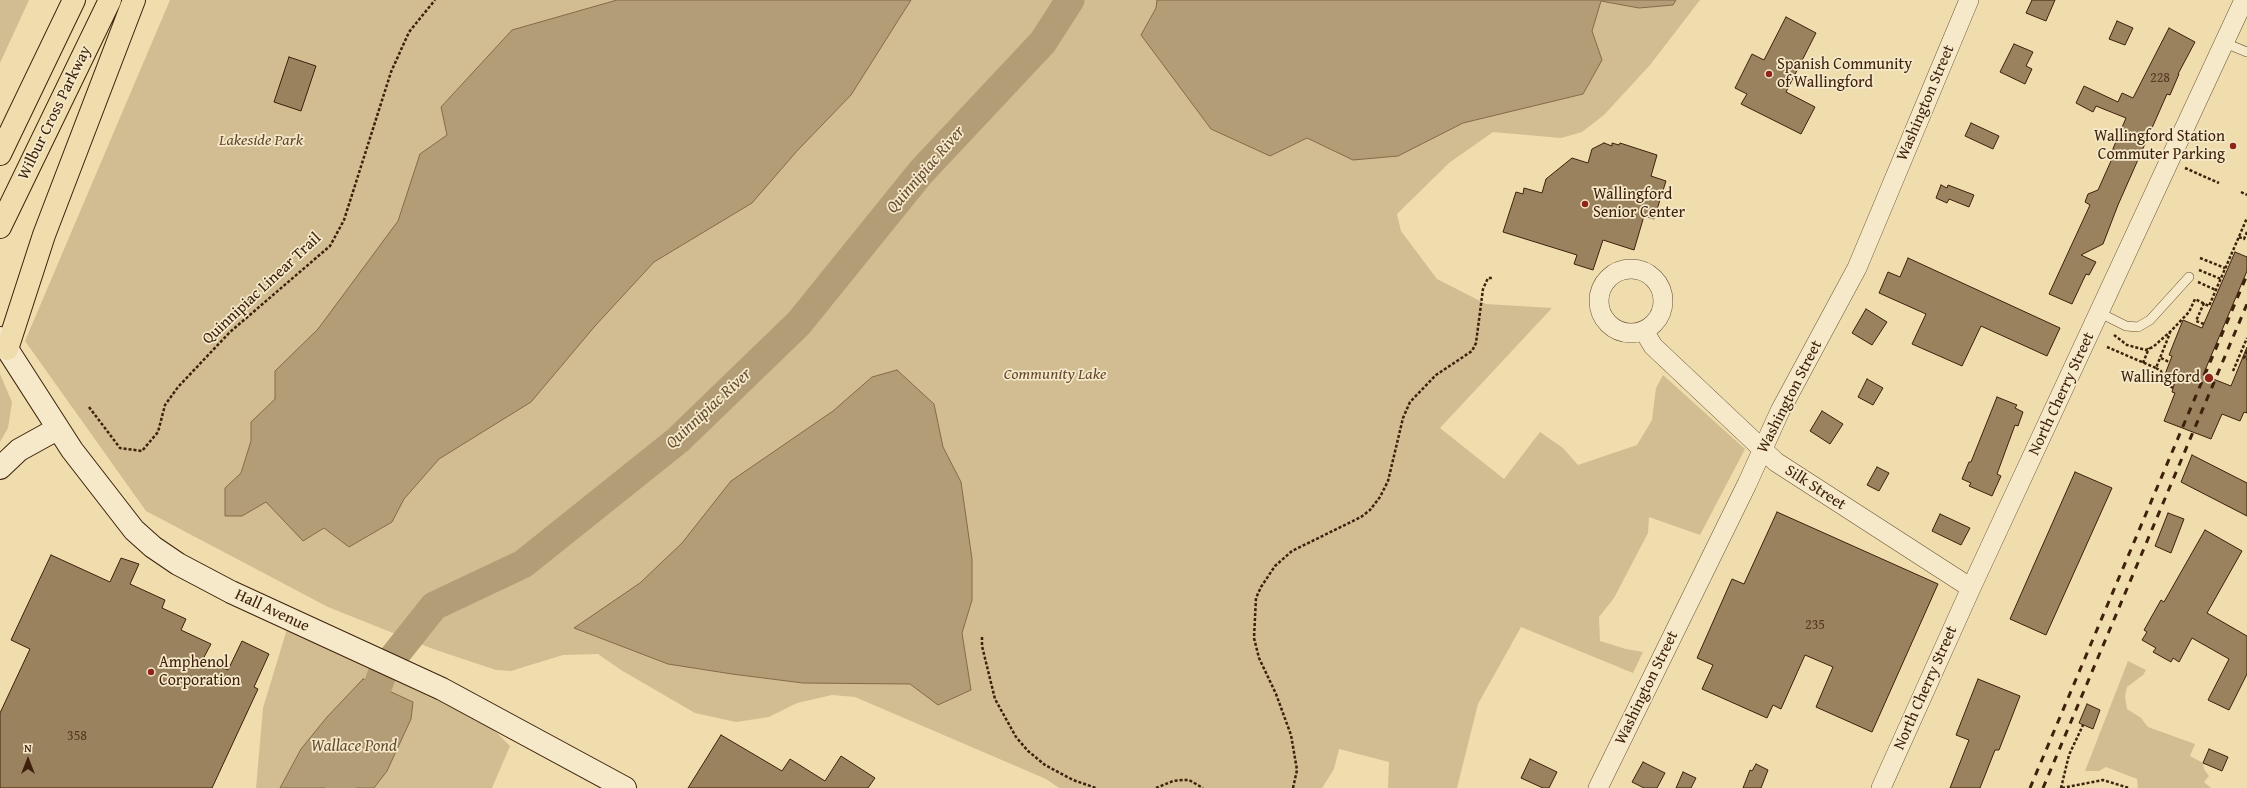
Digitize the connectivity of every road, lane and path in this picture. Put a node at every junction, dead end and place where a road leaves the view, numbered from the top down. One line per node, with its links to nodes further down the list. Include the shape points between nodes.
1 (73, 0): 9 (highway, Wilbur Cross Parkway)
2 (110, 0): 15 (highway, Wilbur Cross Parkway)
3 (134, 0): 32 (highway)
4 (435, 0): 43 (path, Quinnipiac Linear Trail, via 409,32 391,72 344,220 330,246 230,332 178,387 165,405 158,432 142,451 120,448)
5 (1969, 0): 45 (street, Washington Street, via 1857,268 1780,410)
6 (2244, 0): 7 (street, North Cherry Street)
7 (2225, 43): 8 (lane); 26 (street, North Cherry Street)
8 (2247, 52)
9 (0, 154)
10 (2186, 168): 11 (path)
11 (2219, 182)
12 (2241, 192): 13 (path)
13 (2247, 195)
14 (2247, 218): 17 (path)
15 (0, 227)
16 (2247, 232): 17 (path, via 2244,239)
17 (2239, 237): 19 (path)
18 (2200, 258): 19 (path)
19 (2225, 268): 23 (path)
20 (2195, 269): 23 (path)
21 (2189, 277): 24 (path); 26 (lane, via 2150,320 2138,327 2126,326)
22 (1492, 278): 56 (path, via 1488,278 1483,289 1476,343 1472,351 1436,375 1410,402 1403,418 1388,481 1380,497 1361,517 1292,551 1275,566 1256,598 1254,638 1259,658 1292,735 1297,770)
23 (2221, 279): 24 (path)
24 (2216, 290): 25 (path, via 2209,306)
25 (2204, 303): 27 (path, via 2196,321); 29 (path, via 2195,299 2189,312)
26 (2100, 313): 47 (street, North Cherry Street)
27 (2204, 324)
28 (1644, 331): 45 (street, Silk Street, via 1653,346)
29 (2171, 332): 34 (path); 36 (path)
30 (2112, 333): 34 (path, via 2127,345 2141,350)
31 (2247, 338): 41 (path)
32 (4, 344): 44 (main road, Hall Avenue)
33 (2107, 347): 39 (path)
34 (2149, 348): 39 (path)
35 (2247, 351): 37 (path, via 2244,358)
36 (2160, 358): 38 (path); 40 (path)
37 (2247, 359)
38 (2169, 362)
39 (2143, 363): 40 (path)
40 (2156, 368): 42 (path, via 2161,371 2164,382)
41 (2233, 371)
42 (2174, 388)
43 (88, 407)
44 (58, 429): 46 (main road, via 20,450); 52 (main road, Hall Avenue, via 134,530 178,564 231,592 442,689)
45 (1763, 449): 47 (street, Silk Street, via 1785,469); 57 (street, Washington Street)
46 (0, 468)
47 (1972, 588): 58 (street, North Cherry Street)
48 (982, 637): 50 (path, via 995,699 1016,737 1045,765)
49 (2083, 725): 59 (path, via 2069,755)
50 (1088, 787): 53 (path)
51 (2072, 787): 59 (path); 60 (path, via 2103,780)
52 (625, 788)
53 (1096, 788)
54 (1156, 788): 55 (path, via 1173,781 1189,780)
55 (1203, 788)
56 (1293, 788)
57 (1598, 788)
58 (1881, 788)
59 (2062, 788)
60 (2129, 788)

